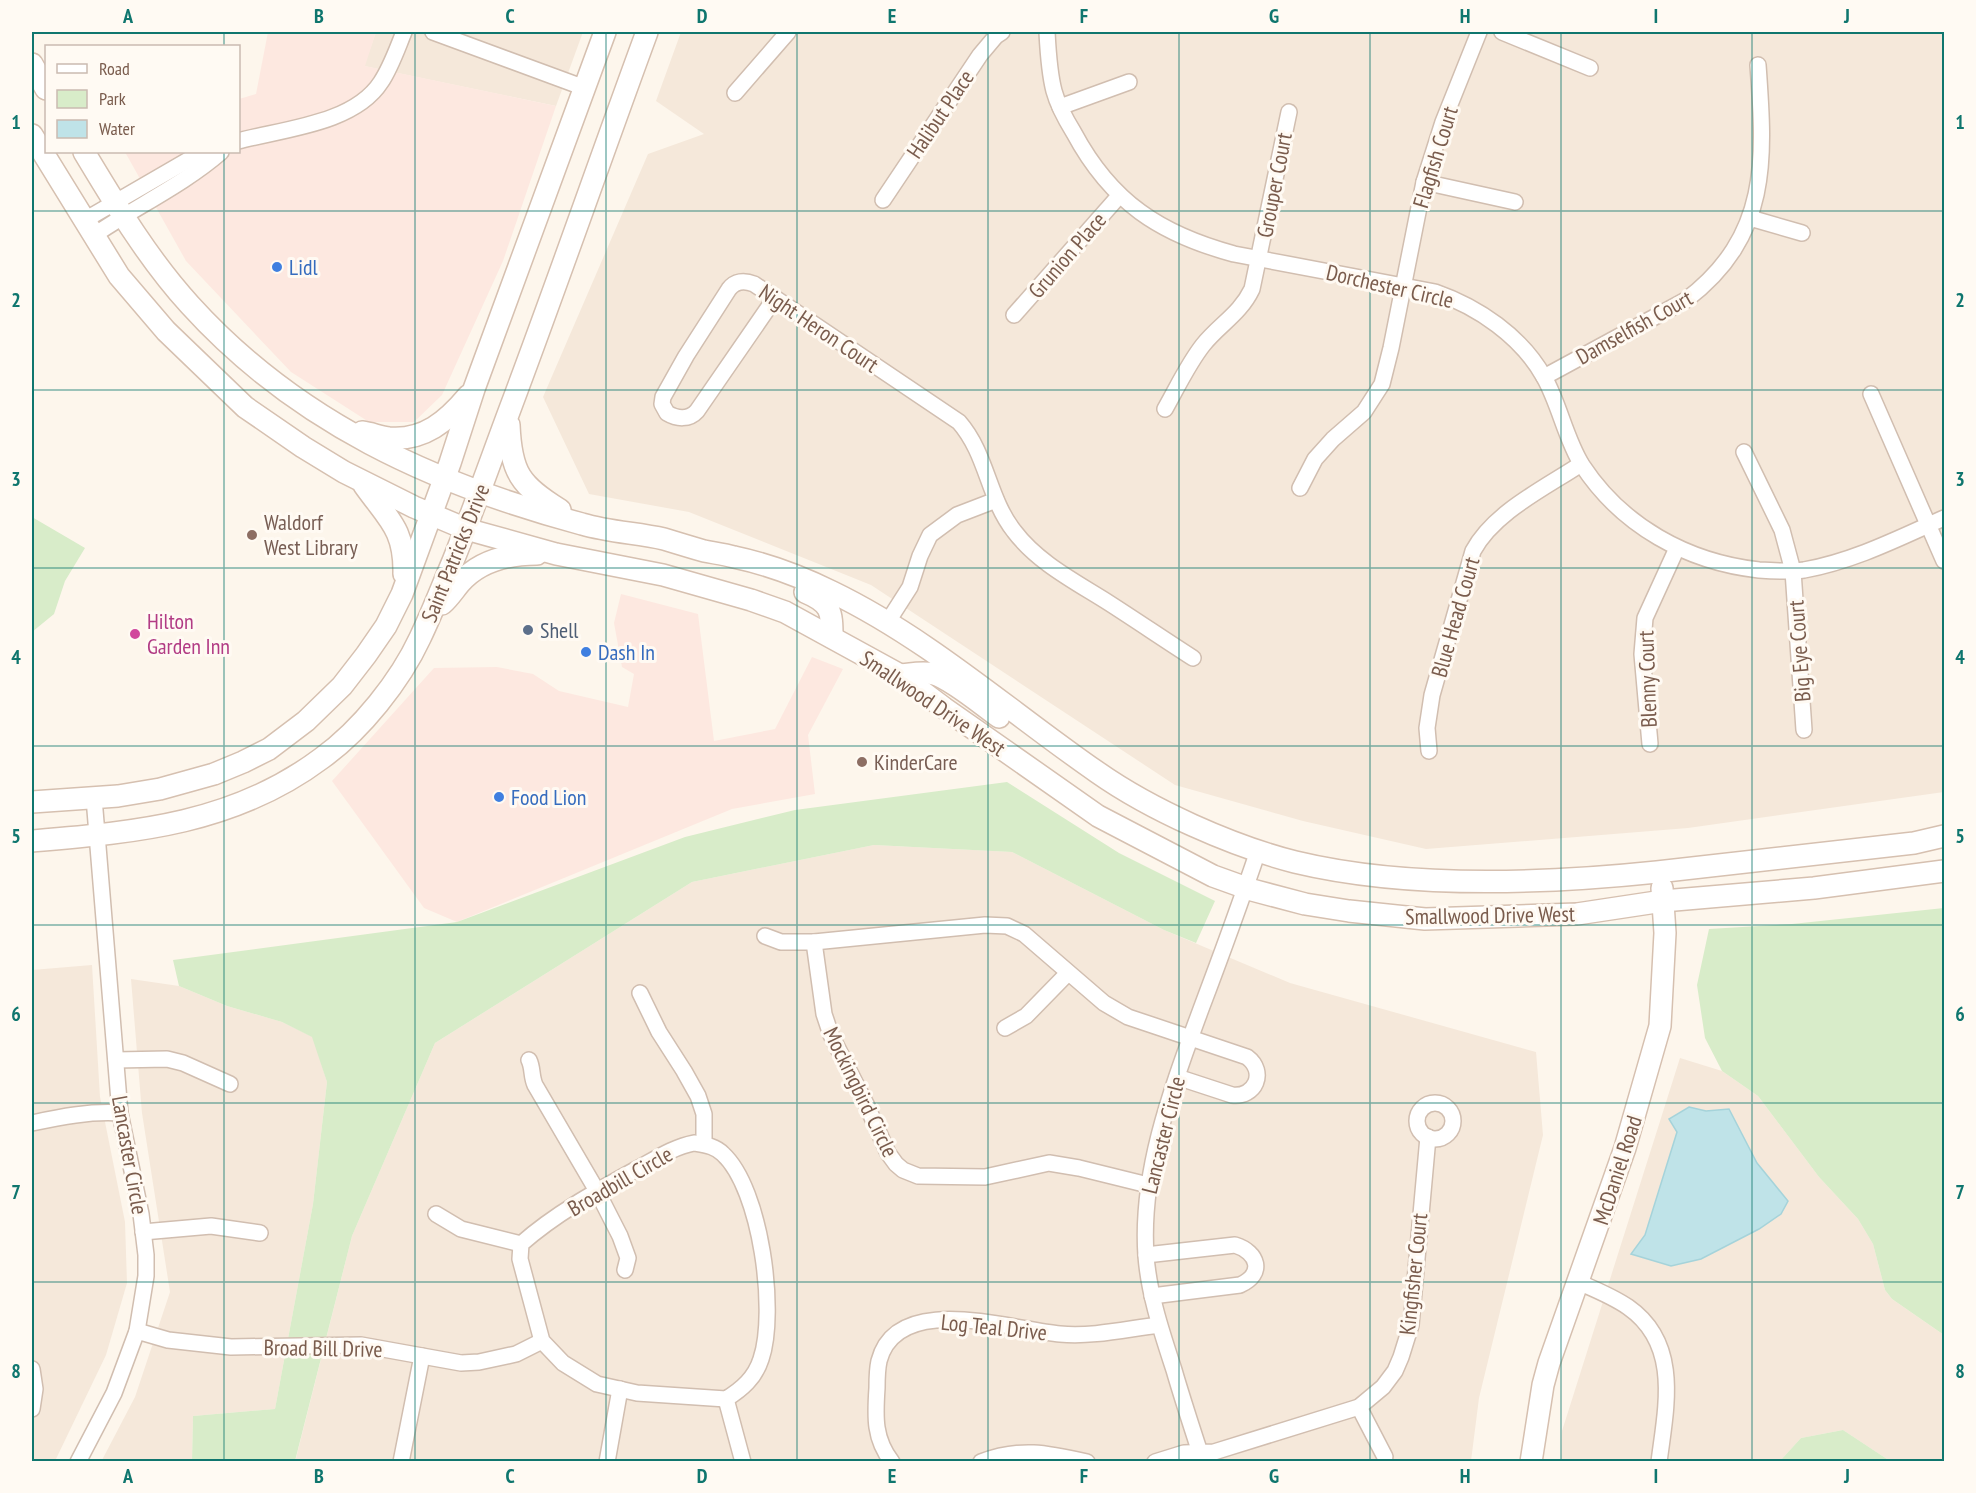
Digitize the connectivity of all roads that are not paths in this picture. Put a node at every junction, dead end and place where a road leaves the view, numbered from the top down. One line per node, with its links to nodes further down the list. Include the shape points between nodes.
1 (404, 32): 20 (street, via 380,84 361,102 324,121)
2 (434, 32): 15 (street)
3 (605, 32): 15 (main road, Saint Patricks Drive)
4 (647, 32): 40 (main road, Saint Patricks Drive)
5 (788, 32): 16 (street)
6 (1002, 32): 26 (street, Halibut Place, via 980,55)
7 (1047, 32): 17 (street, Dorchester Circle, via 1051,75)
8 (1479, 32): 24 (street, Flagfish Court)
9 (1502, 32): 12 (street)
10 (32, 64): 14 (main road)
11 (1758, 65): 29 (street, Damselfish Court, via 1760,182)
12 (1590, 68)
13 (1129, 82): 17 (street)
14 (45, 87)
15 (585, 88): 37 (main road, Saint Patricks Drive)
16 (735, 93)
17 (1060, 107): 25 (street, Dorchester Circle, via 1088,157)
18 (1289, 112): 32 (street, Grouper Court)
19 (32, 135): 30 (main road, Smallwood Drive West)
20 (240, 141)
21 (85, 153): 28 (main road, Smallwood Drive West)
22 (201, 153): 28 (street)
23 (220, 153): 28 (street, via 205,165)
24 (1424, 182): 27 (street); 33 (street, Flagfish Court)
25 (1119, 196): 32 (street, Dorchester Circle, via 1182,236 1211,248); 35 (street, Grunion Place)
26 (883, 200)
27 (1515, 202)
28 (119, 209): 30 (street); 41 (main road, Smallwood Drive West, via 161,270 206,322 269,380)
29 (1750, 218): 31 (street); 36 (street, Damselfish Court, via 1732,253 1696,293)
30 (88, 229): 45 (main road, Smallwood Drive West, via 119,276 222,387 303,447)
31 (1802, 233)
32 (1259, 258): 33 (street, Dorchester Circle); 39 (street, Grouper Court, via 1248,299 1201,347)
33 (1403, 285): 36 (street, Dorchester Circle, via 1447,297 1484,316 1521,347); 46 (street, Flagfish Court, via 1382,384 1364,412 1315,459)
34 (775, 298): 34 (street, Night Heron Court, via 692,416 672,416 663,408 663,397 686,356 733,284 749,282); 48 (street, Night Heron Court, via 959,422 976,447)
35 (1014, 315)
36 (1544, 377): 43 (street, Dorchester Circle)
37 (474, 388): 41 (main road, via 446,421 423,433 389,438); 44 (main road, Saint Patricks Drive)
38 (1871, 394): 52 (street)
39 (1165, 410)
40 (508, 412): 47 (main road, Saint Patricks Drive); 51 (main road, via 510,453 517,472 534,494)
41 (340, 428): 44 (main road, Smallwood Drive West)
42 (1744, 452): 58 (street, Big Eye Court, via 1782,530)
43 (1581, 464): 54 (street, Dorchester Circle, via 1622,511); 67 (street, Blue Head Court, via 1498,519 1473,551 1432,694)
44 (444, 479): 47 (main road, Smallwood Drive West); 49 (main road, Saint Patricks Drive)
45 (360, 480): 49 (main road, Smallwood Drive West); 59 (main road, via 398,530 403,546)
46 (1300, 488)
47 (479, 492): 51 (main road, Smallwood Drive West); 53 (main road, Saint Patricks Drive)
48 (996, 500): 61 (street, via 957,515 930,535 910,587); 63 (street, Night Heron Court, via 1014,531 1036,554)
49 (430, 514): 53 (main road, Smallwood Drive West); 59 (main road, Saint Patricks Drive)
50 (1944, 518): 52 (street, Dorchester Circle)
51 (584, 525): 55 (main road, Smallwood Drive West)
52 (1928, 525): 57 (street); 58 (street, Dorchester Circle, via 1855,556)
53 (466, 528): 56 (main road, Smallwood Drive West); 60 (main road, Saint Patricks Drive)
54 (1677, 548): 58 (street, Dorchester Circle, via 1733,566); 66 (street, Blenny Court, via 1645,618 1642,654)
55 (710, 552): 61 (main road, Smallwood Drive West, via 803,580); 62 (main road, via 825,602 832,614)
56 (556, 554): 60 (main road, via 515,555 484,564 459,583); 62 (main road, Smallwood Drive West, via 663,575 751,600 785,612)
57 (1944, 561)
58 (1793, 572): 65 (street, Big Eye Court)
59 (402, 594): 68 (main road, Saint Patricks Drive, via 386,626 342,686 269,749 214,774 182,783)
60 (431, 615): 71 (main road, Saint Patricks Drive, via 406,664 369,714 343,741 303,772 265,794 215,813 148,829)
61 (887, 624): 70 (main road, Smallwood Drive West, via 957,669 1101,775)
62 (832, 637): 64 (main road, Smallwood Drive West)
63 (1193, 658)
64 (900, 675): 70 (main road, via 924,673 944,679 1072,769); 77 (main road, Smallwood Drive West, via 1098,816 1214,876)
65 (1804, 730)
66 (1650, 744)
67 (1429, 751)
68 (94, 798): 69 (main road, Saint Patricks Drive); 71 (street, Lancaster Circle)
69 (32, 802)
70 (1152, 805): 74 (main road, Smallwood Drive West)
71 (97, 835): 73 (main road, Saint Patricks Drive); 85 (street, Lancaster Circle)
72 (1944, 836): 75 (main road, Smallwood Drive West, via 1914,843)
73 (32, 841)
74 (1258, 851): 75 (main road, Smallwood Drive West, via 1323,867 1442,881 1535,881); 77 (street, Lancaster Circle)
75 (1660, 871): 78 (main road, McDaniel Road)
76 (1944, 872): 78 (main road, Smallwood Drive West)
77 (1246, 887): 78 (main road, Smallwood Drive West, via 1305,904 1425,919 1577,915); 84 (street, Lancaster Circle)
78 (1663, 901): 101 (main road, McDaniel Road, via 1660,1026 1625,1148)
79 (765, 936): 80 (street, via 781,942)
80 (814, 942): 81 (street, via 1007,926 1032,939); 93 (street, Mockingbird Circle, via 824,1014 831,1035 888,1154 903,1170 918,1176 984,1177 1049,1163)
81 (1068, 973): 83 (street, via 1026,1016); 84 (street, via 1118,1012)
82 (640, 993): 92 (street, via 698,1095 704,1114)
83 (1005, 1028)
84 (1190, 1039): 87 (street, Lancaster Circle); 87 (street, via 1253,1062 1257,1071 1255,1084 1240,1096)
85 (116, 1060): 88 (street, via 167,1059); 89 (street, Lancaster Circle)
86 (529, 1060): 94 (street, via 535,1085)
87 (1177, 1077): 93 (street, Lancaster Circle)
88 (230, 1084)
89 (120, 1113): 90 (street, via 66,1116); 96 (street, Lancaster Circle)
90 (32, 1123)
91 (1428, 1137): 110 (street, Kingfisher Court, via 1411,1325 1395,1371 1379,1392)
92 (704, 1144): 94 (street, Broadbill Circle, via 682,1146); 109 (street, Broadbill Circle, via 724,1155 744,1186 760,1240 765,1279 767,1320 761,1360 750,1381)
93 (1148, 1185): 99 (street, Lancaster Circle)
94 (597, 1191): 98 (street, Broadbill Circle); 100 (street, via 624,1246 628,1258)
95 (436, 1214): 98 (street, via 461,1229)
96 (144, 1232): 97 (street, via 211,1226); 104 (street, Lancaster Circle, via 146,1276)
97 (260, 1233)
98 (521, 1244): 105 (street, via 520,1259)
99 (1146, 1255): 102 (street, Lancaster Circle); 102 (street, via 1235,1245 1245,1248 1255,1260 1253,1276 1240,1285)
100 (625, 1270)
101 (1578, 1282): 122 (main road, McDaniel Road, via 1543,1385); 123 (street, via 1629,1307 1651,1330 1661,1348 1666,1382)
102 (1152, 1296): 103 (street, Lancaster Circle)
103 (1159, 1325): 112 (street, Lancaster Circle); 118 (street, Log Teal Drive, via 1084,1335 954,1319 909,1327 884,1348 877,1370 878,1440)
104 (137, 1331): 106 (street, Broad Bill Drive, via 168,1340 231,1347 360,1345); 114 (street, Lancaster Circle, via 114,1393)
105 (542, 1341): 106 (street, Broad Bill Drive, via 516,1354 479,1362); 108 (street, via 563,1364 581,1376)
106 (422, 1356): 115 (street)
107 (32, 1369): 111 (street)
108 (620, 1389): 109 (street); 116 (street)
109 (726, 1400): 117 (street)
110 (1359, 1407): 112 (street, Kingfisher Court); 113 (street)
111 (32, 1409)
112 (1201, 1456): 121 (street, via 1184,1452)
113 (1385, 1457)
114 (78, 1461)
115 (401, 1461)
116 (608, 1461)
117 (743, 1461)
118 (892, 1461)
119 (981, 1461): 120 (street, via 1022,1451)
120 (1087, 1461)
121 (1155, 1461)
122 (1531, 1461)
123 (1659, 1461)

